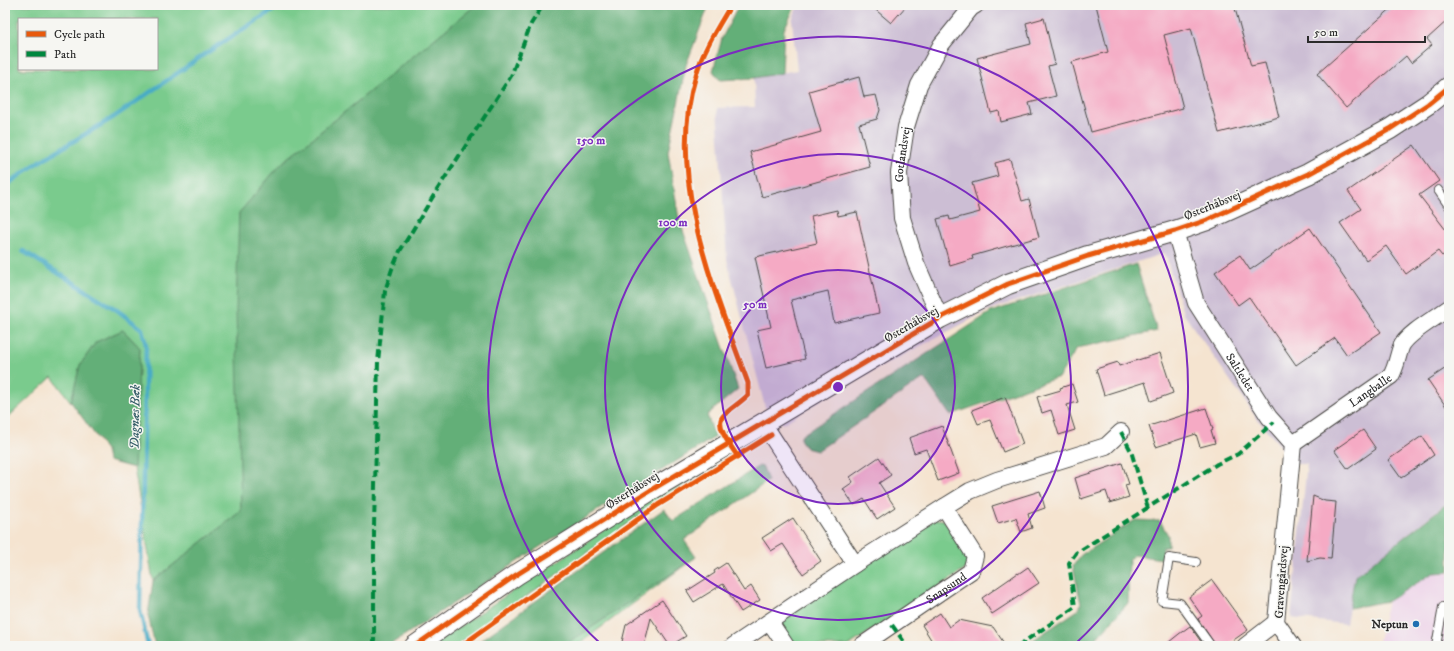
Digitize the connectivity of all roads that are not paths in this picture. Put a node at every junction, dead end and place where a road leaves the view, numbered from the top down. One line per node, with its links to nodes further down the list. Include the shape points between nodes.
1 (976, 5): 7 (street, Gotlandsvej, via 941,45 919,85 906,127 899,173 902,218 916,263)
2 (1449, 87): 5 (street, Østerhåbsvej, via 1390,129 1308,174 1207,220)
3 (1438, 190): 4 (lane)
4 (1449, 206)
5 (1175, 230): 7 (street, Østerhåbsvej, via 1041,271 1008,284); 10 (street, Saltledet, via 1196,303 1269,417)
6 (1449, 308): 10 (street, Langballe, via 1410,335 1401,346 1391,376)
7 (940, 318): 8 (street, Østerhåbsvej)
8 (763, 423): 13 (street); 17 (street, Østerhåbsvej, via 692,464 516,575)
9 (1121, 432): 11 (street, via 1106,446 997,480 970,491)
10 (1293, 444): 16 (street, Gravengårdsvej)
11 (944, 507): 13 (street); 20 (street, Snapsund, via 975,556 971,571)
12 (1196, 562): 21 (lane, via 1169,558 1162,601 1180,603)
13 (855, 564): 15 (street)
14 (1443, 607): 24 (lane)
15 (770, 622): 18 (street); 19 (street)
16 (1276, 622): 22 (street); 23 (street, Gravengårdsvej)
17 (415, 646)
18 (733, 646)
19 (786, 646)
20 (861, 646)
21 (1211, 646)
22 (1245, 646)
23 (1293, 646)
24 (1436, 646)

